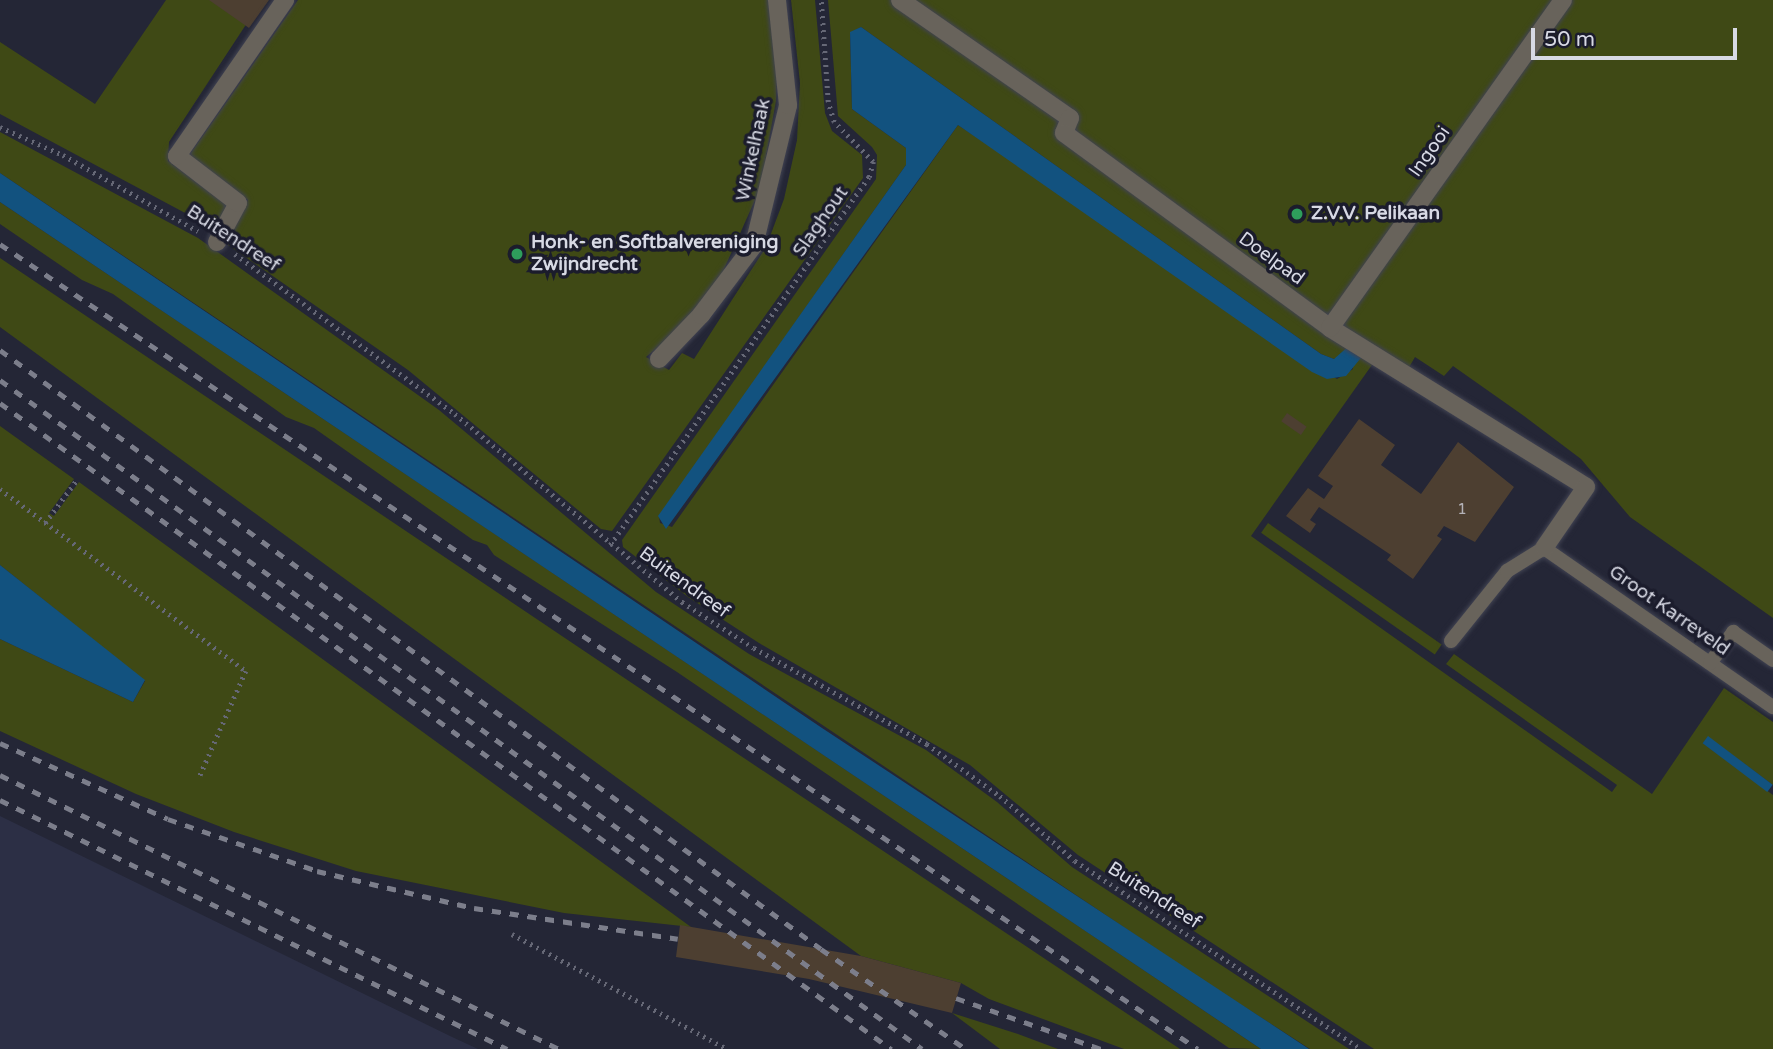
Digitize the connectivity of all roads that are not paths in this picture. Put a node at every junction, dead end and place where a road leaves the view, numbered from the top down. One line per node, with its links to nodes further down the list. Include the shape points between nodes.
1 (285, 0): 5 (street, via 177,156 238,204)
2 (777, 0): 7 (street, Winkelhaak, via 788,105 754,245 701,316)
3 (900, 0): 6 (street, Doelpad, via 1070,118 1064,133)
4 (1563, 0): 6 (street, Ingooi)
5 (214, 240)
6 (1330, 328): 8 (street, Doelpad, via 1586,487)
7 (659, 359)
8 (1544, 548): 9 (lane, via 1507,571); 11 (lane, Groot Karreveld)
9 (1451, 641)
10 (1773, 660): 11 (lane, via 1733,632)
11 (1710, 663): 12 (lane, Groot Karreveld)
12 (1773, 707)

